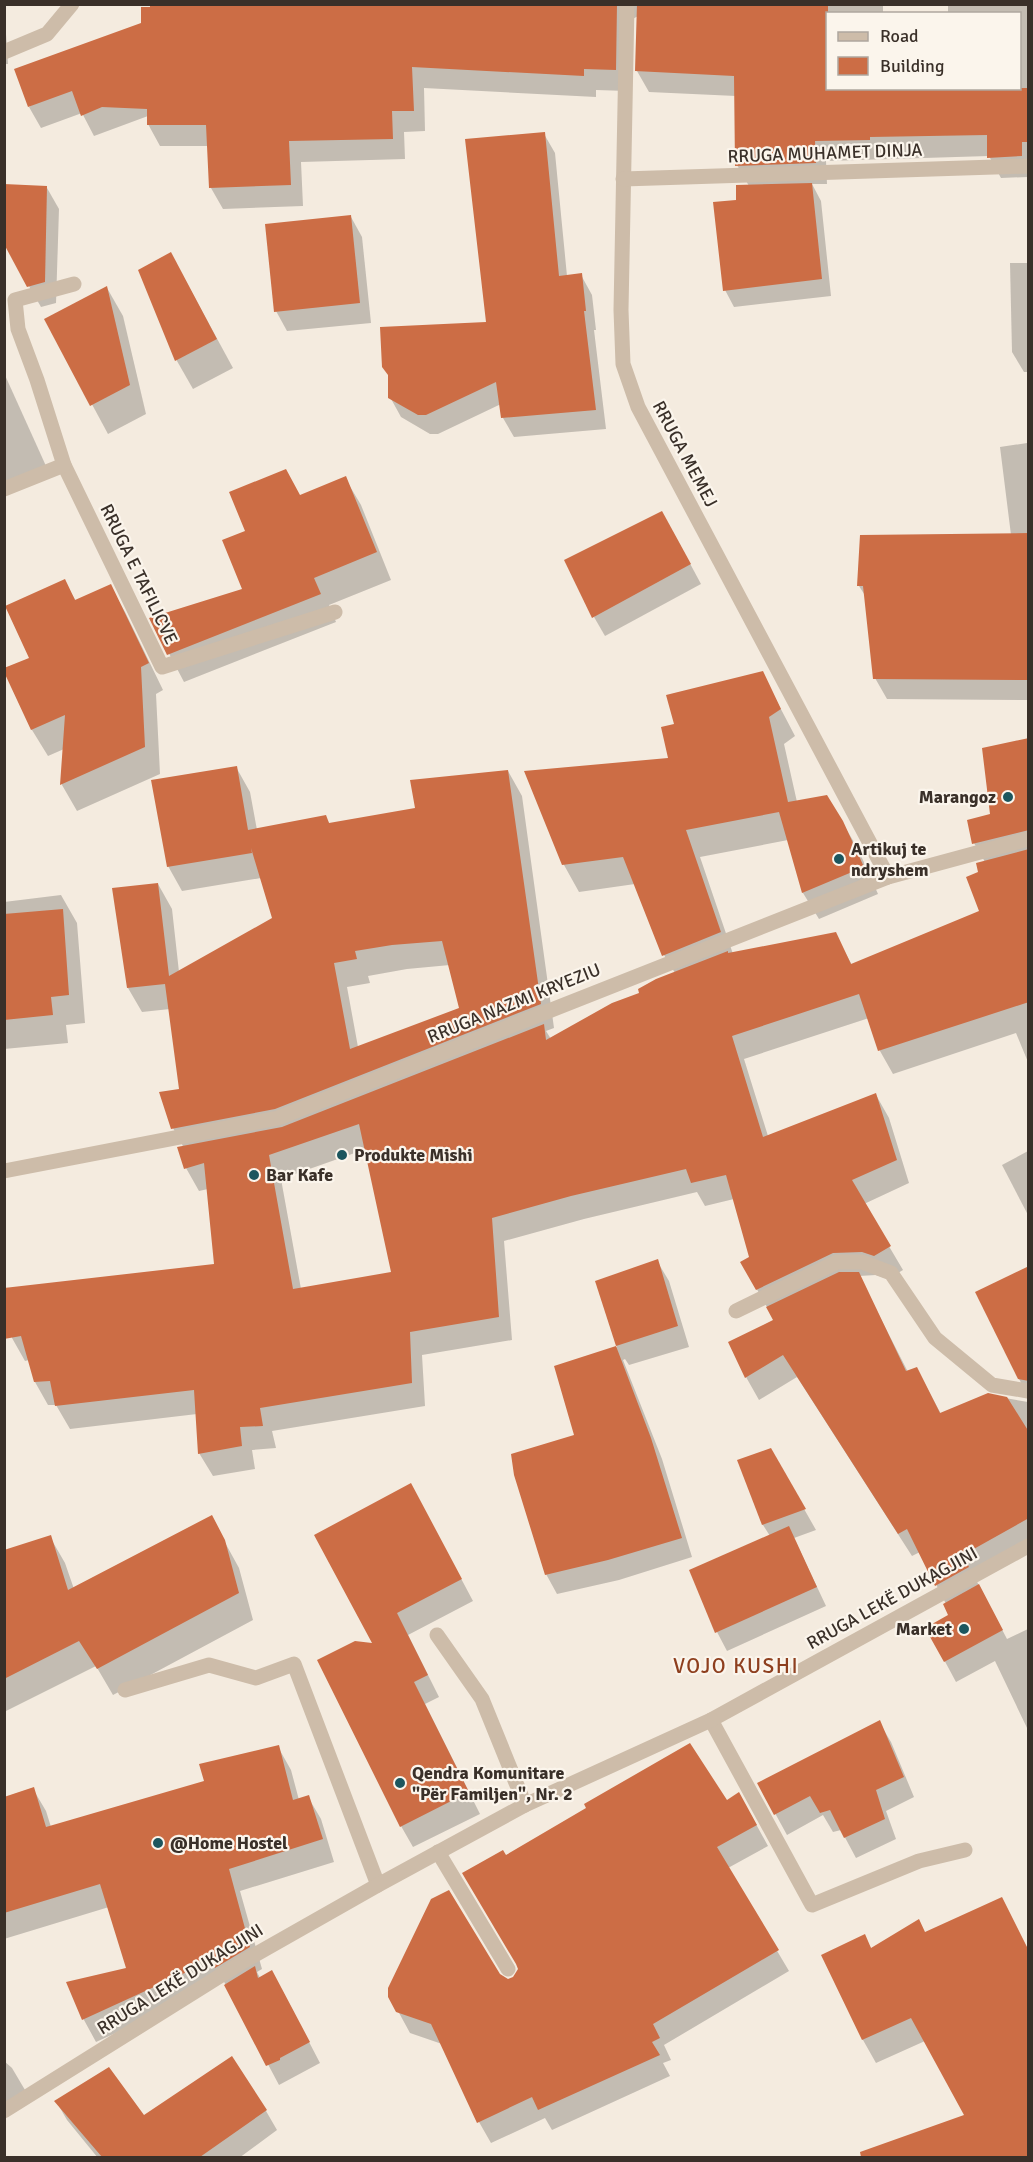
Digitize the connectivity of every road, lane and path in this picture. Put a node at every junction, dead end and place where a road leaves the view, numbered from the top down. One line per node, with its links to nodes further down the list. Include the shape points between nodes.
1 (72, 4): 3 (street, via 47,34)
2 (627, 4): 5 (street, RRUGA MEMEJ)
3 (4, 52)
4 (1029, 166): 5 (street, RRUGA MUHAMET DINJA)
5 (623, 179): 11 (street, RRUGA MEMEJ, via 624,364 638,408)
6 (74, 284): 7 (street, RRUGA E TAFILICVE, via 15,300 18,329)
7 (64, 465): 8 (street); 9 (street, RRUGA E TAFILICVE, via 162,667)
8 (4, 489)
9 (335, 612)
10 (1029, 839): 11 (street, RRUGA NAZMI KRYEZIU)
11 (888, 877): 12 (street, RRUGA NAZMI KRYEZIU, via 278,1118)
12 (4, 1171)
13 (736, 1311): 14 (street, via 837,1262 862,1262 891,1273 935,1338 992,1385)
14 (1029, 1391)
15 (1029, 1546): 18 (street, RRUGA LEKË DUKAGJINI)
16 (436, 1635): 19 (street, via 482,1699)
17 (125, 1690): 22 (street, via 209,1665 256,1678 294,1664)
18 (711, 1720): 19 (street, RRUGA LEKË DUKAGJINI); 20 (street, via 812,1905 919,1861)
19 (525, 1805): 21 (street, RRUGA LEKË DUKAGJINI)
20 (965, 1850)
21 (438, 1852): 22 (street, RRUGA LEKË DUKAGJINI); 23 (street)
22 (378, 1885): 24 (street, RRUGA LEKË DUKAGJINI, via 244,1961)
23 (508, 1970)
24 (4, 2111)

